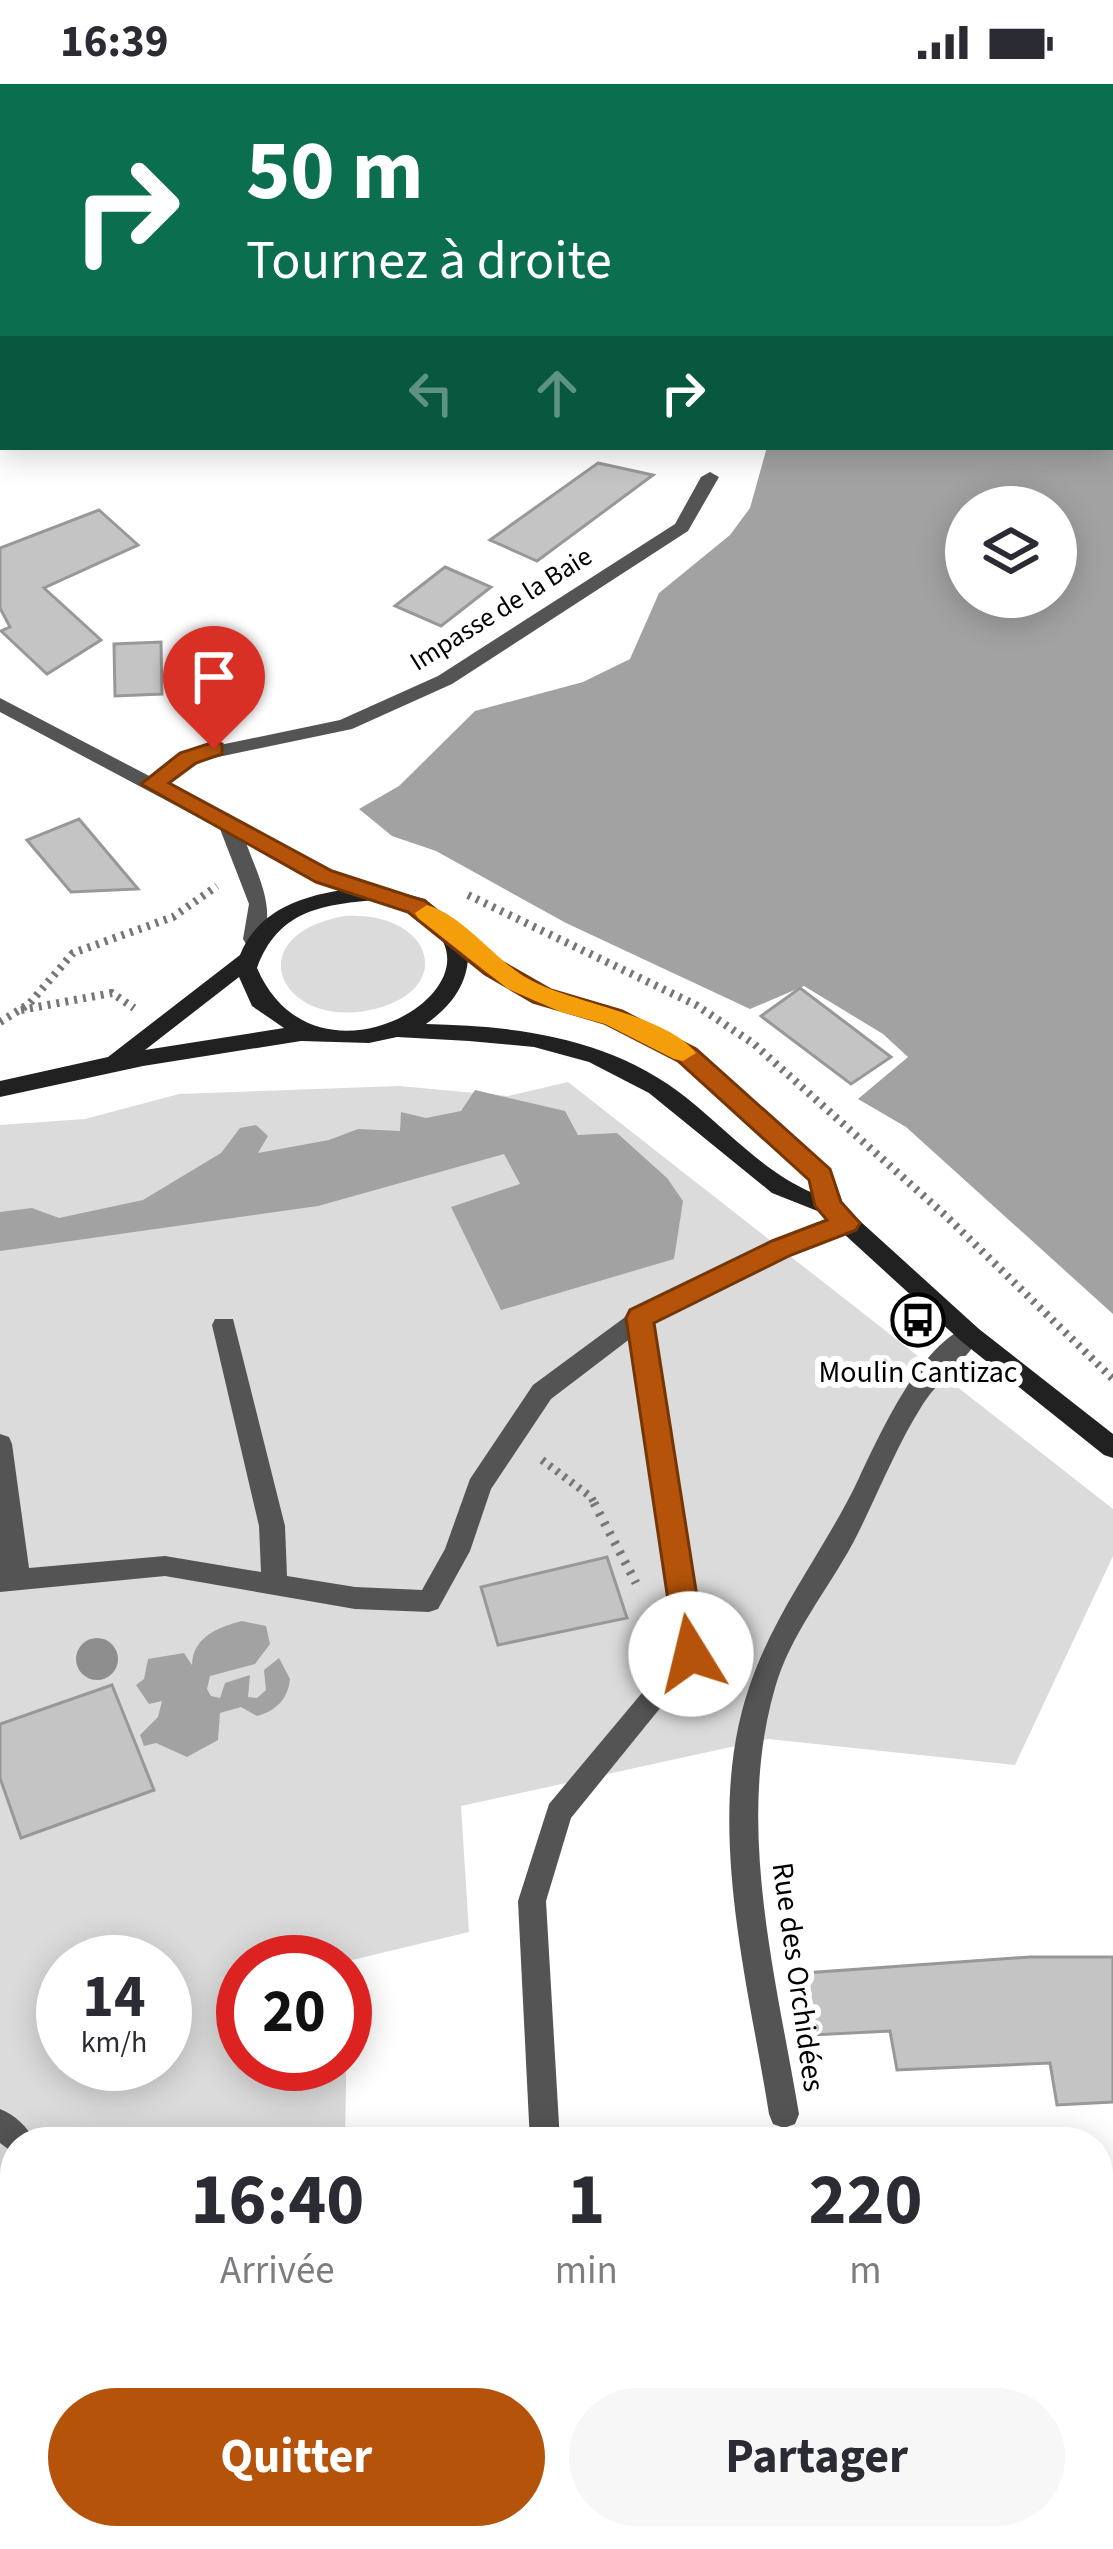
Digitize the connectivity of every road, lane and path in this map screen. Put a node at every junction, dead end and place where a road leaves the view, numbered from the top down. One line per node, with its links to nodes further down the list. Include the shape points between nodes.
1 (710, 477): 3 (street, Impasse de la Baie, via 682,527 445,680 345,725 198,755)
2 (0, 704): 3 (street)
3 (152, 784): 4 (street)
4 (230, 829): 5 (street, via 324,876); 8 (street, via 259,904)
5 (393, 898): 7 (main road); 8 (main road, via 313,900 278,915)
6 (225, 900): 10 (path, via 222,882 173,917 73,953)
7 (449, 933): 13 (main road, via 458,954 450,988 423,1017); 17 (main road, via 516,983 613,1017 687,1055 821,1176)
8 (254, 939): 9 (main road)
9 (244, 961): 14 (main road, via 249,991 271,1016); 15 (main road)
10 (21, 1010): 11 (path, via 112,993); 12 (path)
11 (142, 1018)
12 (0, 1022)
13 (394, 1030): 14 (main road, via 350,1038); 17 (main road, via 526,1037 593,1051 660,1089 798,1200)
14 (307, 1033): 15 (main road)
15 (116, 1060): 16 (main road)
16 (0, 1089)
17 (837, 1215): 18 (street); 20 (main road)
18 (640, 1318): 24 (street, via 542,1392 478,1486 457,1551 429,1600 355,1598); 26 (street, via 691,1654 559,1812 532,1901)
19 (224, 1325): 24 (street, via 272,1526)
20 (970, 1335): 22 (main road); 25 (street, Rue des Orchidées, via 911,1400 780,1648 748,1738 748,1874)
21 (0, 1444): 23 (street)
22 (1113, 1448)
23 (8, 1580): 24 (street, via 165,1566)
24 (274, 1583)
25 (784, 2114)
26 (544, 2127)

